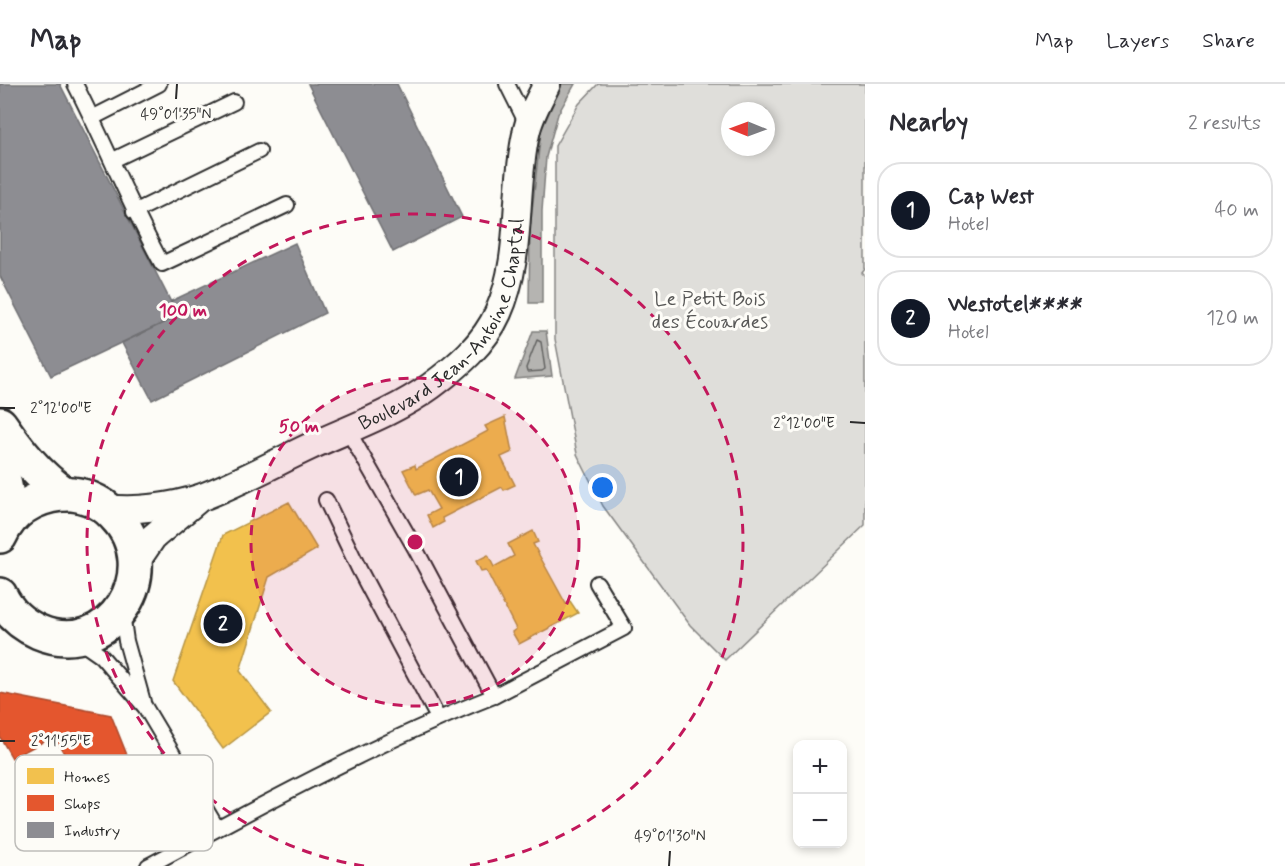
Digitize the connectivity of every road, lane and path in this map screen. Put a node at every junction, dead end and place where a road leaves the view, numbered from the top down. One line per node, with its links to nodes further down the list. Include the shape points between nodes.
1 (75, 84): 6 (lane)
2 (159, 84): 6 (lane)
3 (507, 84): 7 (lane)
4 (547, 84): 7 (street, Boulevard Jean-Antoine Chaptal)
5 (234, 102): 9 (lane)
6 (92, 117): 9 (lane)
7 (528, 126): 13 (street, Boulevard Jean-Antoine Chaptal, via 510,273 488,332 462,362 429,387 387,412)
8 (259, 151): 11 (lane)
9 (113, 160): 11 (lane)
10 (287, 205): 11 (lane, via 162,264)
11 (134, 212)
12 (0, 424): 15 (main road, via 32,466)
13 (347, 429): 16 (street, Boulevard Jean-Antoine Chaptal); 26 (lane)
14 (0, 462): 19 (main road, via 8,500)
15 (65, 494): 18 (main road, via 80,495); 19 (main road, via 33,501 19,510)
16 (201, 497): 18 (street, Boulevard Jean-Antoine Chaptal, via 137,510); 20 (street, Boulevard Jean-Antoine Chaptal, via 153,537)
17 (326, 500): 28 (lane)
18 (108, 508): 20 (main road, via 123,523)
19 (4, 529)
20 (136, 562): 23 (main road, via 135,579)
21 (597, 583): 26 (lane, via 624,628)
22 (0, 595): 24 (main road, via 9,610)
23 (122, 609): 25 (main road, via 99,628); 27 (lane, via 126,641)
24 (10, 621): 25 (main road, via 44,634)
25 (71, 637): 27 (lane, via 101,656)
26 (494, 696): 28 (lane)
27 (145, 707): 29 (lane)
28 (438, 718): 31 (lane)
29 (174, 755)
30 (213, 820): 31 (lane)
31 (218, 828): 32 (lane)
32 (213, 831)
33 (176, 851): 34 (lane)
34 (148, 866)

